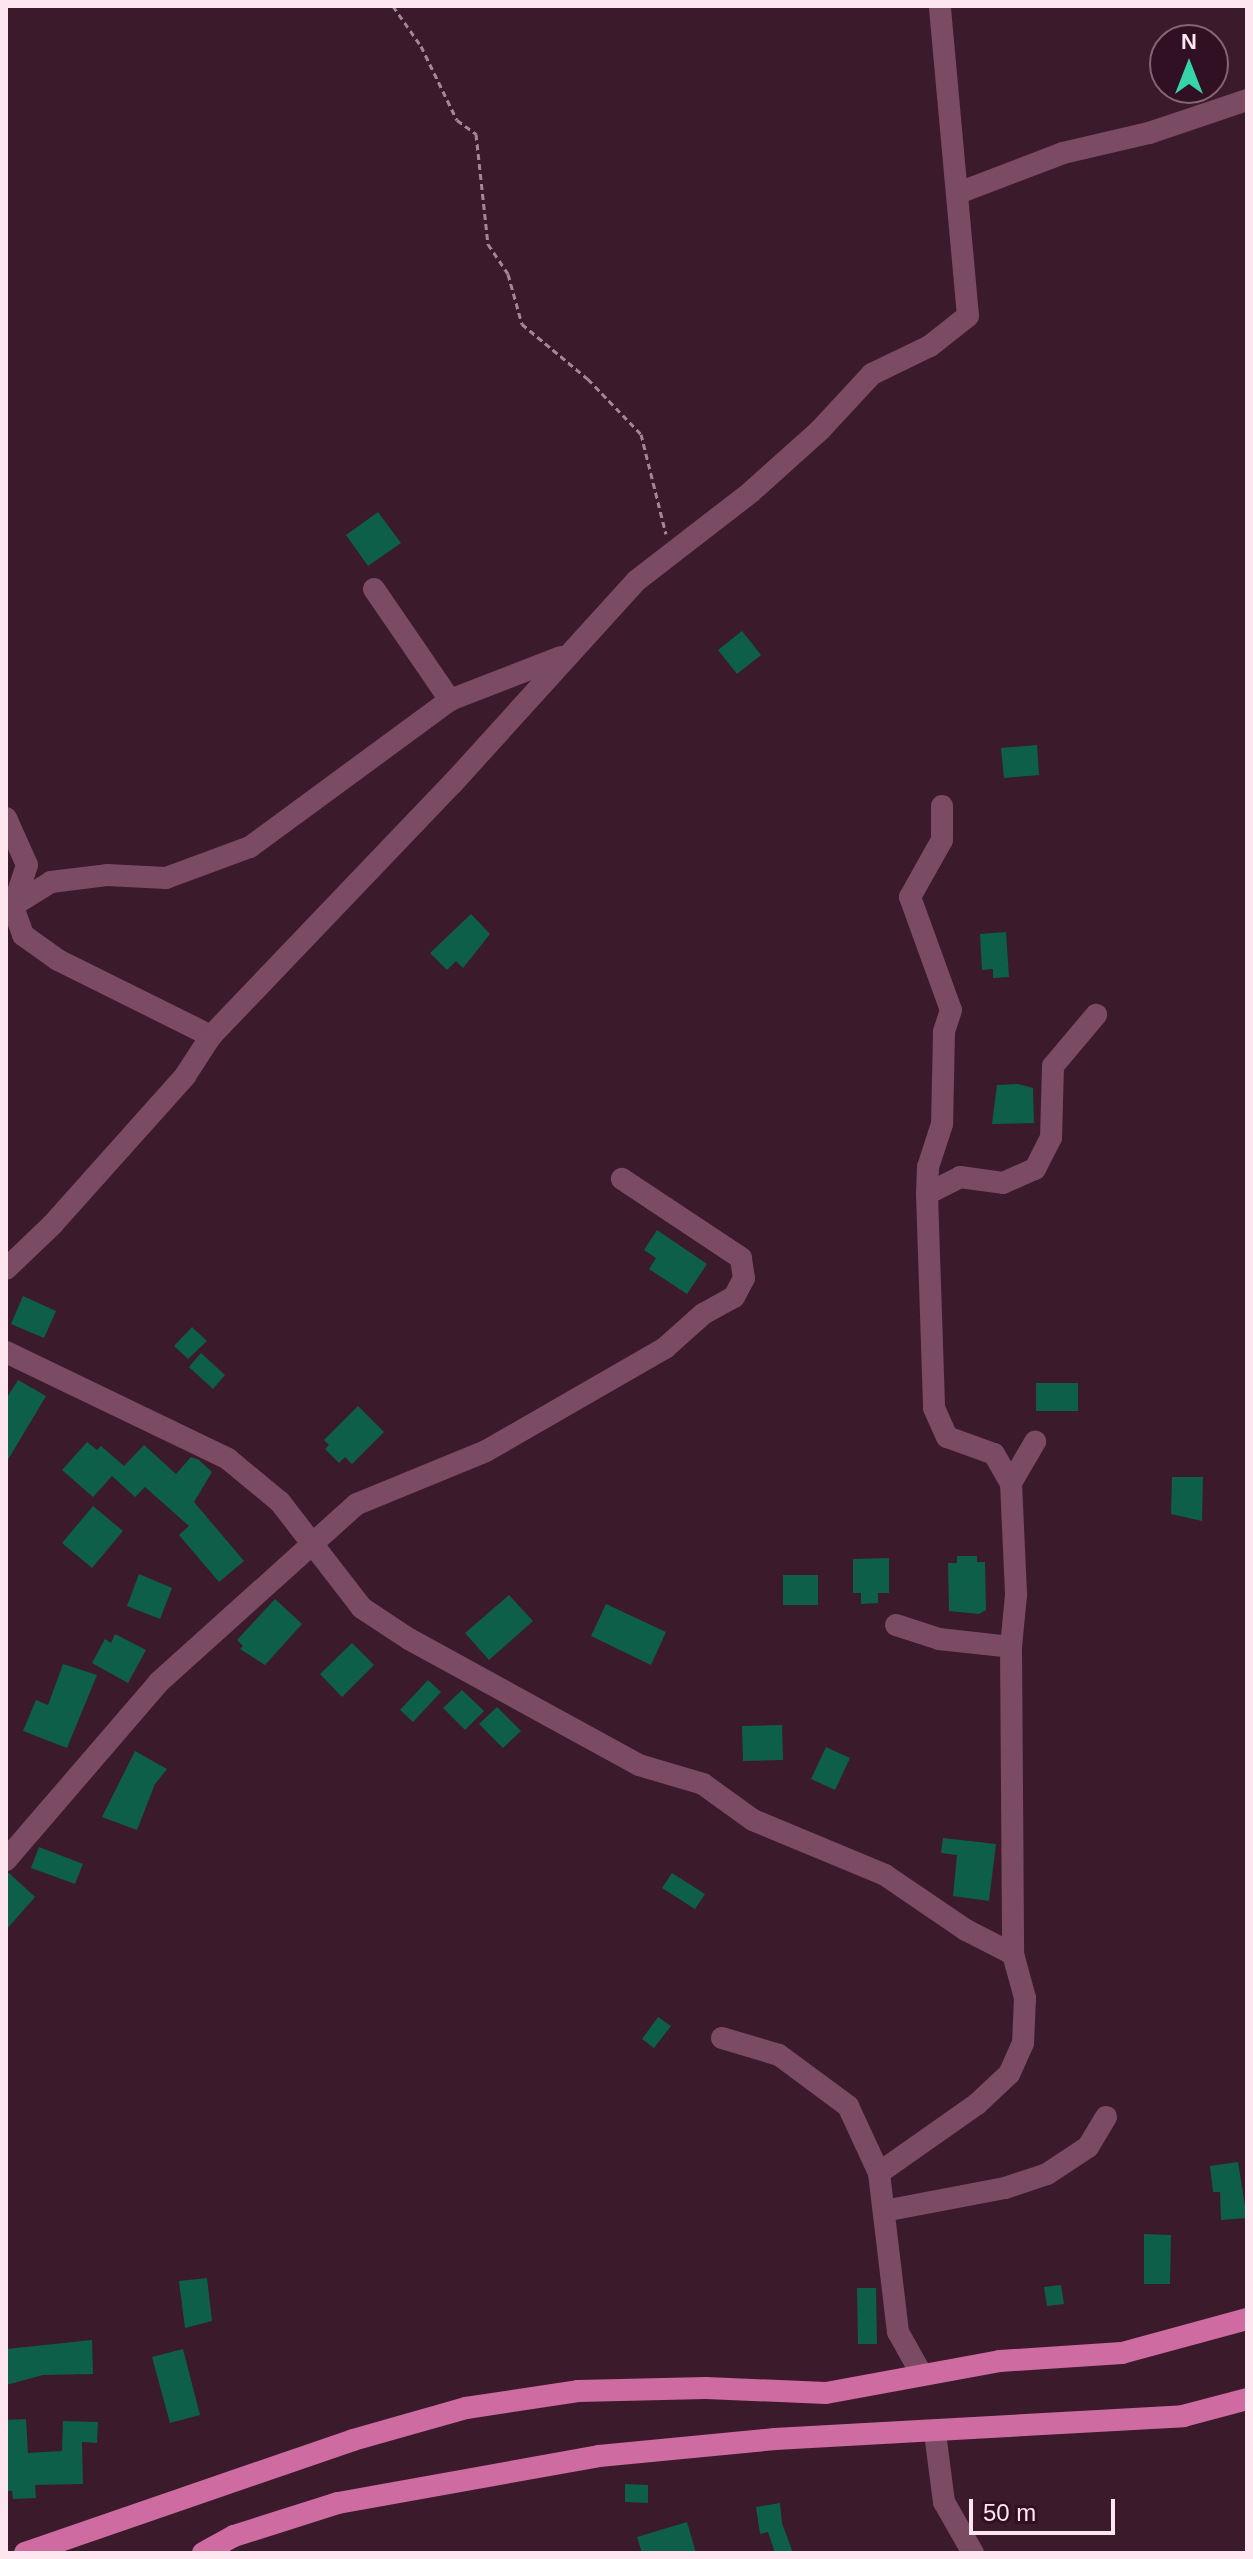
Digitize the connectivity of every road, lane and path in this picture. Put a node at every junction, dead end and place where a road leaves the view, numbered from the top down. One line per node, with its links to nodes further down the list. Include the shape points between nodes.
1 (393, 6): 5 (path, via 421,46 457,120 476,134 488,244 508,274 522,324 588,379 641,434 660,521)
2 (940, 6): 4 (street)
3 (1247, 100): 4 (street, via 1149,133 1063,153)
4 (961, 192): 5 (street, via 968,316 930,346 872,374 820,430)
5 (674, 553): 7 (street, via 636,581)
6 (374, 589): 8 (street)
7 (564, 656): 8 (street); 13 (street, via 452,784)
8 (450, 700): 11 (street, via 250,847 166,878 107,875 51,882)
9 (942, 806): 15 (street, via 942,840 910,897 951,1010 944,1032 942,1124 928,1167)
10 (6, 818): 11 (street, via 27,865)
11 (9, 909): 13 (street, via 23,935 58,960)
12 (1096, 1015): 15 (street, via 1053,1066 1051,1138 1035,1169 1003,1183 960,1177)
13 (211, 1036): 16 (street, via 185,1076)
14 (622, 1179): 20 (street, via 741,1258 744,1278 734,1297 621,1376 486,1451 357,1504)
15 (927, 1194): 19 (street, via 934,1408 947,1437 994,1454)
16 (6, 1269)
17 (6, 1352): 20 (street, via 228,1459 280,1502)
18 (1035, 1442): 19 (street)
19 (1011, 1483): 22 (street, via 1016,1595)
20 (311, 1547): 23 (street, via 159,1682); 24 (street, via 362,1608 409,1639 639,1765 703,1784 753,1820 885,1875 966,1930)
21 (896, 1625): 22 (street, via 939,1639)
22 (1011, 1647): 24 (street)
23 (6, 1860)
24 (1013, 1954): 27 (street, via 1025,1998 1023,2043 1009,2074 977,2104)
25 (722, 2038): 27 (street, via 779,2055 848,2106)
26 (1106, 2117): 28 (street, via 1088,2147 1047,2174 1005,2188)
27 (879, 2173): 28 (street)
28 (884, 2211): 30 (street, via 898,2332)
29 (1247, 2319): 30 (main road, via 1122,2353 1000,2361)
30 (922, 2375): 34 (main road, via 826,2393 706,2388 578,2391 466,2408 353,2440)
31 (1247, 2399): 32 (main road, via 1183,2416)
32 (935, 2433): 33 (main road, via 775,2439 599,2456 493,2473 338,2503 234,2536); 35 (street, via 944,2502)
33 (207, 2552)
34 (25, 2553)
35 (973, 2553)

